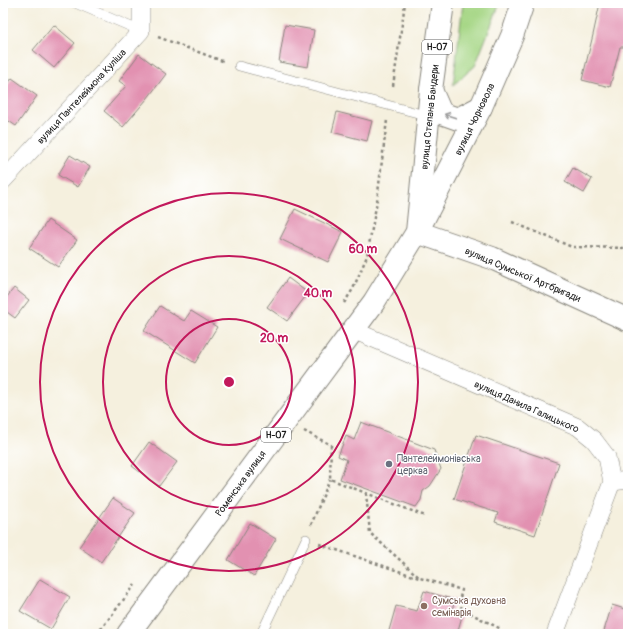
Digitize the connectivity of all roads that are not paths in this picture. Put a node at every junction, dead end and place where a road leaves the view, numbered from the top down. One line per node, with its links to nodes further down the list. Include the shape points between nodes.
1 (75, 3): 5 (lane)
2 (141, 3): 5 (street)
3 (443, 3): 7 (main road, вулиця Степана Бандери / Н-07)
4 (523, 3): 8 (main road, вулиця Чорновола, via 512,36)
5 (141, 31): 10 (street, вулиця Пантелеймона Куліша)
6 (239, 66): 9 (lane)
7 (431, 90): 8 (main road, one-way to 7, via 458,119 441,113); 9 (main road, вулиця Степана Бандери / Н-07)
8 (481, 107): 11 (main road, вулиця Чорновола)
9 (428, 116): 11 (main road, вулиця Степана Бандери / Н-07)
10 (3, 181)
11 (417, 232): 12 (main road, вулиця Сумської Артбригади, via 492,258); 13 (main road, Роменська вулиця / Н-07, via 374,302)
12 (628, 320)
13 (353, 330): 14 (street, вулиця Данила Галицького, via 578,427 594,440 607,456); 16 (main road, Роменська вулиця / Н-07)
14 (620, 481): 18 (street, вулиця Данила Галицького)
15 (306, 539): 17 (lane)
16 (128, 634)
17 (261, 634)
18 (554, 634)

